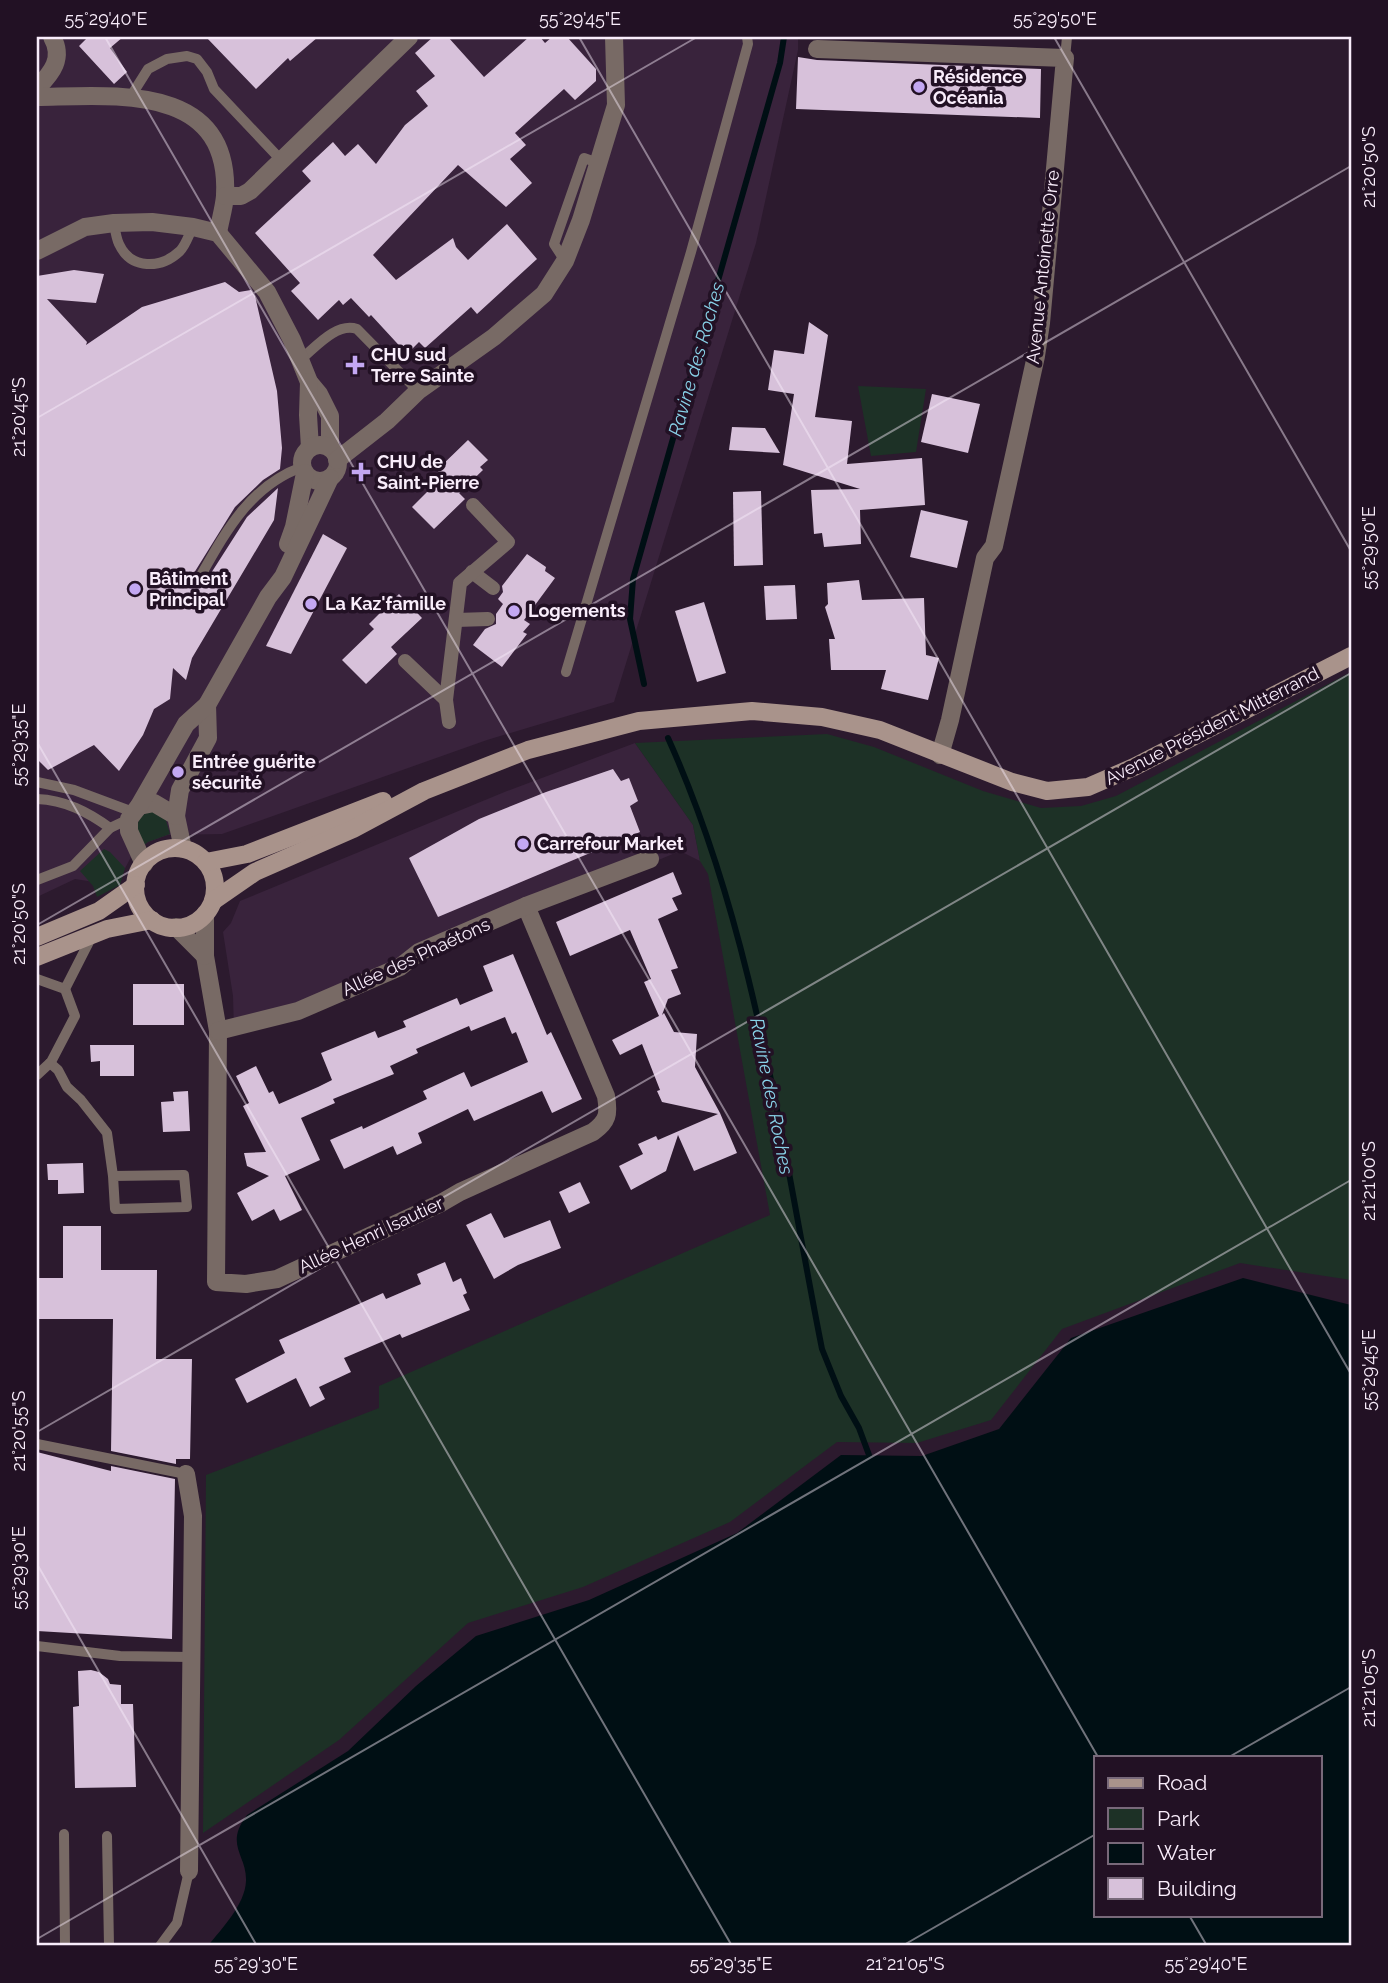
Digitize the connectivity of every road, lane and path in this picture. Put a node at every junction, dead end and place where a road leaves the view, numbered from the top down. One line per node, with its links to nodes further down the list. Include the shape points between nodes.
1 (52, 37): 8 (street, via 57,61)
2 (409, 37): 11 (street)
3 (614, 37): 19 (street, via 616,105 565,261 544,294 494,337)
4 (747, 37): 33 (lane, via 691,251)
5 (1067, 37): 7 (lane)
6 (817, 49): 7 (street)
7 (1065, 58): 37 (street, Avenue Antoinette Orre, via 1036,356 994,546 985,558)
8 (37, 88)
9 (131, 96): 10 (street); 11 (lane, via 148,69 167,58 197,59 214,89); 12 (street, via 169,103 193,116 214,139 222,159)
10 (37, 97)
11 (282, 161): 12 (street, via 250,191)
12 (225, 196): 15 (street)
13 (114, 223): 14 (street); 14 (lane, via 119,244 133,261 147,266 181,250); 16 (street, via 85,227)
14 (194, 227): 15 (street)
15 (218, 233): 17 (street, via 267,292)
16 (37, 251)
17 (300, 360): 18 (street); 19 (lane, via 349,326)
18 (309, 382): 20 (street); 21 (street, via 330,416)
19 (418, 391): 21 (street, via 387,421)
20 (310, 448): 21 (street, via 323,446); 22 (street)
21 (334, 454): 23 (street, via 337,467)
22 (303, 470): 23 (street, via 316,481); 26 (lane, via 282,474 260,491 225,531); 28 (street, via 294,527)
23 (330, 478): 28 (street, via 283,576)
24 (473, 505): 25 (street, via 508,542)
25 (472, 572): 27 (street); 29 (street, via 460,583)
26 (201, 577)
27 (493, 588)
28 (268, 597): 35 (street)
29 (456, 620): 30 (street); 34 (street)
30 (488, 620)
31 (1351, 656): 37 (main road, Avenue Président Mitterrand, via 1088,787 1047,791)
32 (405, 661): 34 (street)
33 (566, 672)
34 (446, 701): 36 (street)
35 (207, 705): 41 (street, via 186,724); 42 (street, via 208,737 180,790)
36 (449, 722)
37 (940, 755): 39 (main road, Avenue Président Mitterrand, via 880,730 833,719 751,711 639,722 584,734 528,750)
38 (37, 782): 41 (lane, via 74,790)
39 (424, 791): 46 (main road, Avenue Président Mitterrand, via 388,799 247,854); 51 (main road, Avenue Président Mitterrand, via 353,829 255,872)
40 (37, 799): 43 (lane, via 55,799)
41 (134, 813): 42 (street, via 153,803); 43 (lane); 47 (street, via 129,831)
42 (176, 816): 44 (street)
43 (110, 828): 48 (lane, via 72,866)
44 (183, 849): 46 (main road); 47 (main road, via 161,850)
45 (650, 859): 50 (street, Allée des Phaétons)
46 (206, 862): 51 (main road, via 215,887)
47 (144, 864): 49 (main road)
48 (37, 880)
49 (135, 885): 52 (main road, via 139,904); 55 (main road, via 99,911)
50 (526, 906): 60 (street, Allée des Phaétons, via 298,1011); 60 (street, Allée Henri Isautier, via 606,1096 609,1113 604,1124 277,1279 216,1282)
51 (209, 907): 53 (main road, via 187,926); 56 (street, Allée Henri Isautier)
52 (152, 920): 53 (main road); 54 (main road)
53 (176, 928): 56 (street)
54 (92, 935): 57 (main road); 59 (lane)
55 (37, 937)
56 (205, 956): 60 (street, Allée Henri Isautier)
57 (37, 957)
58 (37, 979): 59 (lane)
59 (65, 989): 61 (lane, via 75,1016)
60 (218, 1031)
61 (50, 1063): 62 (lane); 63 (lane, via 107,1132)
62 (37, 1075)
63 (113, 1176): 63 (lane, via 184,1175 187,1207 115,1209)
64 (37, 1444): 65 (lane)
65 (186, 1474): 67 (street, via 192,1516)
66 (37, 1646): 67 (lane, via 120,1656)
67 (191, 1657): 70 (street)
68 (64, 1834): 71 (lane)
69 (107, 1836): 72 (lane)
70 (189, 1871): 73 (lane, via 177,1923)
71 (65, 1946)
72 (109, 1946)
73 (160, 1946)

